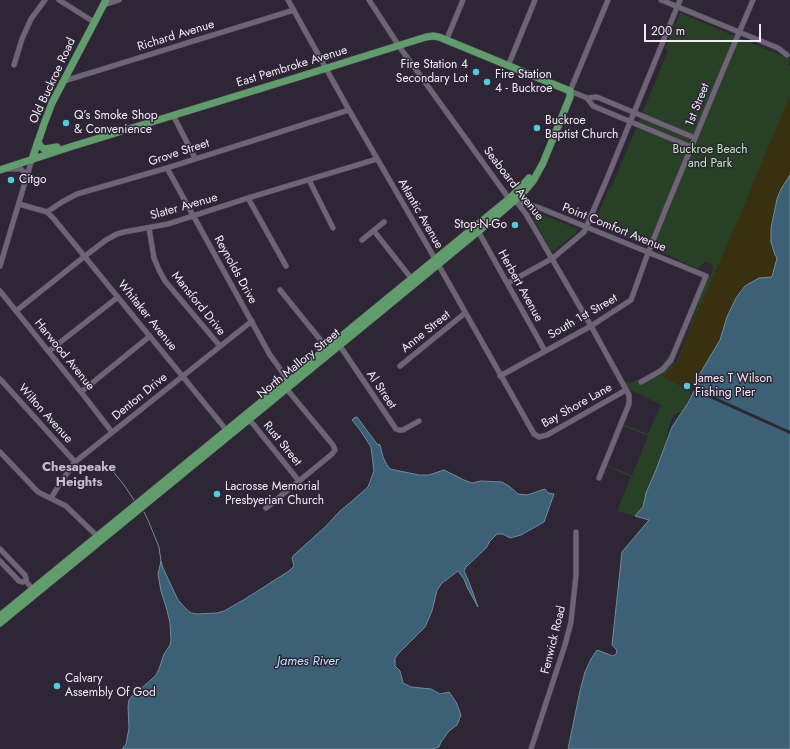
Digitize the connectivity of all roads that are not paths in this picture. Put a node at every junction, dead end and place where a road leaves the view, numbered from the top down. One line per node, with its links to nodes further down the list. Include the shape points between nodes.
1 (45, 0): 20 (street, via 31,18)
2 (59, 0): 15 (street)
3 (119, 0): 12 (street)
4 (288, 0): 14 (street, Atlantic Avenue)
5 (369, 0): 18 (street, Seaboard Avenue)
6 (463, 0): 17 (street)
7 (535, 0): 21 (street)
8 (608, 0): 24 (street, North Mallory Street)
9 (661, 0): 13 (street)
10 (680, 0): 13 (street)
11 (753, 0): 16 (street, 1st Street)
12 (105, 2): 15 (main road, Old Buckroe Road)
13 (677, 7): 16 (street); 27 (street)
14 (294, 10): 22 (street, Atlantic Avenue); 23 (street, Richard Avenue)
15 (94, 22): 23 (main road, Old Buckroe Road)
16 (739, 32): 19 (street); 30 (street, 1st Street)
17 (446, 41): 18 (main road, East Pembroke Avenue, via 430,36); 21 (main road, East Pembroke Avenue)
18 (398, 45): 22 (main road, East Pembroke Avenue); 42 (street, Seaboard Avenue, via 505,193)
19 (787, 54)
20 (14, 65)
21 (508, 66): 24 (main road, East Pembroke Avenue)
22 (326, 68): 26 (street, Atlantic Avenue); 28 (main road, East Pembroke Avenue)
23 (64, 81): 31 (main road, Old Buckroe Road, via 52,103)
24 (570, 91): 25 (street, East Pembroke Avenue); 42 (main road, North Mallory Street, via 538,164)
25 (587, 98): 27 (street, East Pembroke Avenue, via 597,97); 29 (street, East Pembroke Avenue, via 593,106)
26 (349, 110): 34 (street, Grove Street); 35 (street, Atlantic Avenue)
27 (634, 112): 29 (street); 30 (street, East Pembroke Avenue)
28 (173, 115): 32 (main road, East Pembroke Avenue); 34 (street)
29 (630, 122): 33 (street, East Pembroke Avenue); 47 (street)
30 (695, 138): 33 (street, 1st Street)
31 (38, 141): 32 (main road, via 44,149 63,145); 36 (main road, Old Buckroe Road)
32 (70, 147): 36 (main road, East Pembroke Avenue)
33 (692, 147): 53 (street, 1st Street)
34 (195, 158): 37 (street, Grove Street)
35 (377, 159): 40 (street, Slater Avenue); 56 (street, Atlantic Avenue)
36 (32, 160): 38 (main road, East Pembroke Avenue); 39 (street, Old Buckroe Road)
37 (167, 168): 44 (street, Grove Street, via 77,194); 45 (street, Reynolds Drive)
38 (1, 169): 39 (street, via 21,169)
39 (27, 179): 43 (street, Old Buckroe Road)
40 (309, 180): 41 (street, Slater Avenue); 49 (street)
41 (248, 198): 45 (street, Slater Avenue); 58 (street)
42 (512, 199): 47 (street, Point Comfort Avenue); 51 (main road, North Mallory Street); 55 (street, Seaboard Avenue, via 526,214); 56 (main road, North Mallory Street)
43 (19, 204): 44 (street); 57 (street, Old Buckroe Road)
44 (47, 212): 54 (street, Whitaker Avenue)
45 (193, 216): 48 (street, Slater Avenue); 66 (street, Reynolds Drive)
46 (384, 222): 50 (street)
47 (586, 227): 53 (street, Point Comfort Avenue); 55 (street, via 584,232)
48 (149, 228): 54 (street, Slater Avenue, via 117,234); 70 (street, Mansford Drive, via 154,258 162,275)
49 (333, 228)
50 (374, 231): 52 (street); 59 (street)
51 (478, 231): 56 (main road, North Mallory Street); 60 (street, Herbert Avenue)
52 (362, 240)
53 (648, 253): 67 (street, South 1st Street, via 630,300); 78 (street, Point Comfort Avenue, via 706,276 671,360 662,370)
54 (85, 256): 63 (street, Whitaker Avenue); 64 (street, Slater Avenue)
55 (552, 258): 60 (street); 67 (street, Seaboard Avenue)
56 (436, 262): 59 (main road, North Mallory Street); 65 (street, Atlantic Avenue); 69 (main road, North Mallory Street)
57 (0, 266)
58 (286, 266)
59 (411, 278): 69 (main road, North Mallory Street)
60 (508, 283): 72 (street, Herbert Avenue)
61 (280, 290): 71 (street)
62 (0, 291): 64 (street, Harwood Avenue)
63 (118, 297): 68 (street, Whitaker Avenue); 73 (street)
64 (16, 311): 73 (street, Harwood Avenue)
65 (465, 313): 74 (street, Anne Street); 76 (street, Atlantic Avenue)
66 (252, 321): 70 (street, Denton Drive); 79 (street, Reynolds Drive)
67 (591, 326): 72 (street, South 1st Street); 80 (street, Seaboard Avenue)
68 (150, 336): 75 (street, Whitaker Avenue); 81 (street)
69 (338, 343): 71 (main road, North Mallory Street); 79 (main road, North Mallory Street); 83 (street, Al Street, via 396,429 403,430)
70 (220, 346): 75 (street, Denton Drive)
71 (327, 348): 79 (main road, North Mallory Street)
72 (545, 351): 76 (street, South 1st Street)
73 (49, 352): 81 (street, Harwood Avenue)
74 (400, 366)
75 (183, 376): 84 (street, Denton Drive); 85 (street, Whitaker Avenue)
76 (500, 376): 86 (street, Atlantic Avenue)
77 (0, 380): 88 (street, Wilton Avenue)
78 (641, 382)
79 (286, 384): 82 (main road, North Mallory Street); 85 (main road, North Mallory Street); 90 (street, Reynolds Drive, via 334,447 332,454)
80 (626, 390): 86 (street, Bay Shore Lane, via 547,436); 89 (street, via 630,397 629,404)
81 (81, 392): 84 (street, Harwood Avenue)
82 (248, 419): 85 (main road, North Mallory Street); 90 (street, Rust Street)
83 (419, 421)
84 (112, 432): 88 (street, Denton Drive)
85 (229, 432): 94 (main road, North Mallory Street)
86 (537, 437)
87 (0, 452): 91 (street, via 38,492)
88 (75, 462): 91 (street, Denton Drive)
89 (599, 478)
90 (299, 481): 92 (street)
91 (51, 498): 94 (street, via 66,506)
92 (266, 508)
93 (576, 532): 101 (street, Fenwick Road, via 576,575 571,622)
94 (99, 538): 98 (main road, North Mallory Street)
95 (0, 549): 97 (street, via 25,575)
96 (0, 561): 97 (street, via 19,581)
97 (26, 581): 98 (street)
98 (35, 591): 99 (main road, North Mallory Street); 100 (main road, North Mallory Street)
99 (0, 616)
100 (0, 623)
101 (531, 749)

